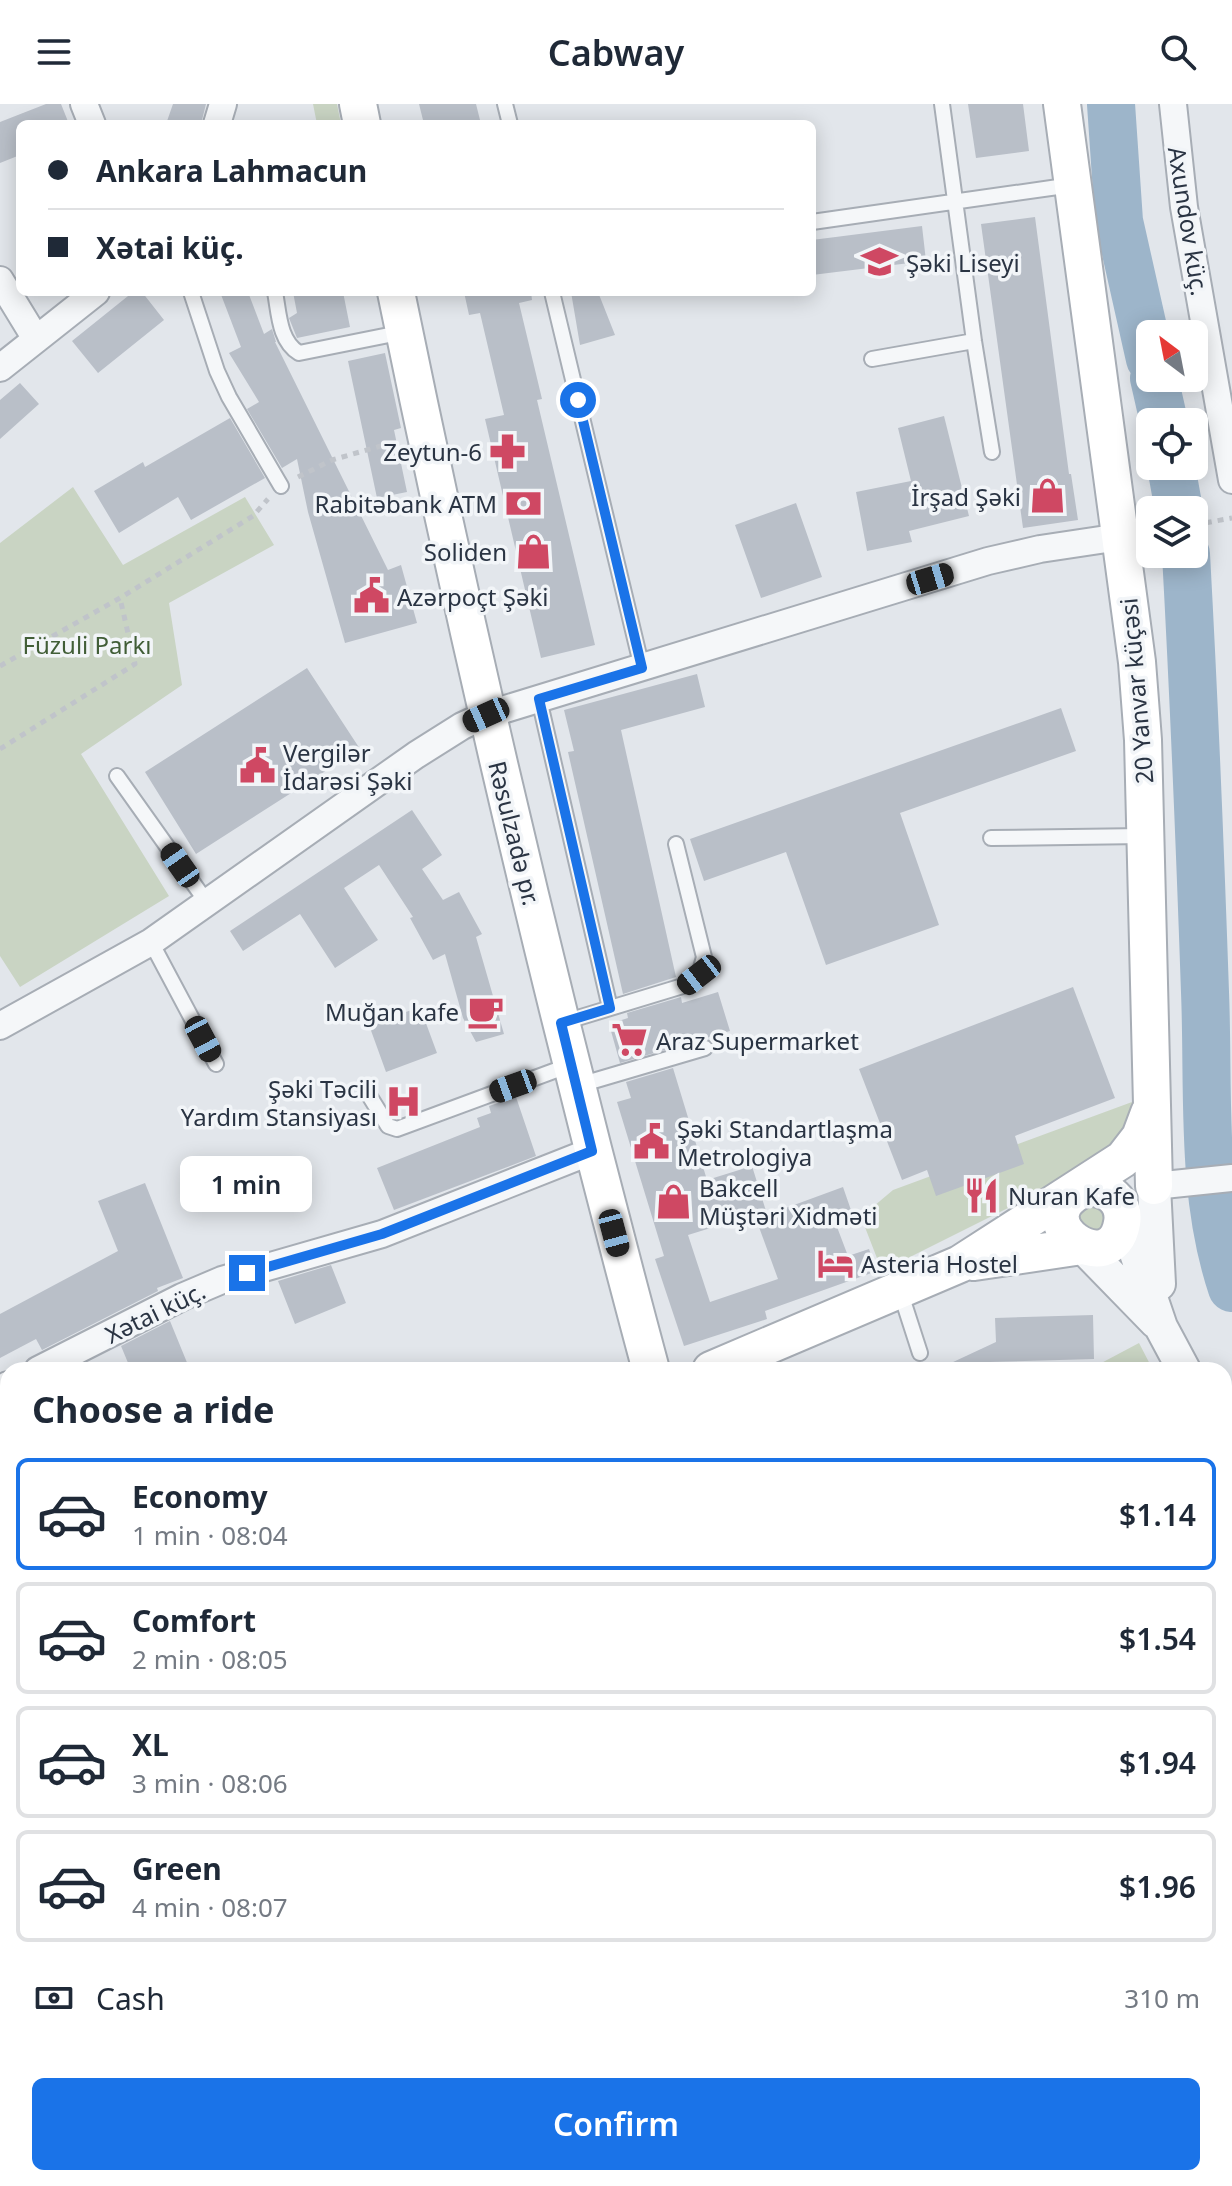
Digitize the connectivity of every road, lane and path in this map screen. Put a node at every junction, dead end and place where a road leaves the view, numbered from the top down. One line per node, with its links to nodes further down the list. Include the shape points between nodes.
1 (942, 104): 5 (lane)
2 (1062, 104): 4 (main road, 20 Yanvar küçəsi)
3 (1173, 104): 18 (street, Axundov küç., via 1184,207)
4 (1073, 185): 5 (lane); 25 (main road, 20 Yanvar küçəsi)
5 (955, 204): 6 (lane); 15 (lane)
6 (816, 221)
7 (0, 280): 14 (street)
8 (91, 296): 14 (street)
9 (192, 296): 22 (lane, via 229,397)
10 (276, 296): 13 (lane, via 283,334 299,353)
11 (397, 296): 13 (main road, Rəsulzadə pr.)
12 (553, 296): 28 (lane)
13 (404, 332): 19 (main road, Rəsulzadə pr.)
14 (36, 339): 17 (street)
15 (974, 341): 16 (lane); 20 (lane)
16 (872, 359)
17 (0, 368)
18 (1226, 400): 21 (street, Axundov küç.)
19 (426, 434): 22 (path, via 332,460); 30 (main road, Rəsulzadə pr.)
20 (992, 452)
21 (1232, 480)
22 (281, 486): 26 (path, via 253,516)
23 (1232, 518): 24 (path)
24 (1208, 523)
25 (1120, 537): 28 (street, via 988,561); 33 (main road, 20 Yanvar küçəsi, via 1140,690)
26 (120, 598): 27 (path); 31 (path, via 135,664)
27 (0, 666)
28 (642, 668): 29 (street)
29 (539, 699): 30 (street); 38 (lane)
30 (486, 715): 36 (street, via 439,739); 39 (main road, Rəsulzadə pr.)
31 (0, 749)
32 (117, 776): 36 (lane)
33 (1145, 836): 34 (lane); 45 (main road, 20 Yanvar küçəsi)
34 (991, 838)
35 (676, 844): 38 (lane, via 704,957 699,975 686,985)
36 (208, 904): 37 (street)
37 (151, 942): 40 (street); 42 (lane)
38 (610, 1008): 39 (lane)
39 (561, 1023): 43 (main road, Rəsulzadə pr.)
40 (0, 1026)
41 (705, 1048): 43 (lane)
42 (216, 1064)
43 (573, 1075): 44 (lane, via 397,1129 388,1126); 46 (main road, Rəsulzadə pr.)
44 (367, 1092)
45 (1152, 1104): 48 (main road, 20 Yanvar küçəsi); 49 (main road, via 1135,1146)
46 (592, 1151): 56 (street, Xətai küç., via 382,1234 222,1280); 57 (main road, Rəsulzadə pr.)
47 (1232, 1178): 48 (street)
48 (1164, 1185): 49 (main road); 50 (main road); 54 (street)
49 (1083, 1189): 50 (main road, via 1107,1191); 51 (main road, via 1064,1205 1062,1225); 52 (main road)
50 (1121, 1221): 51 (main road, via 1101,1247); 54 (street)
51 (1082, 1246): 52 (main road); 54 (street)
52 (960, 1264): 53 (main road)
53 (900, 1291): 55 (lane); 58 (main road)
54 (1161, 1327): 59 (street)
55 (920, 1353)
56 (54, 1362)
57 (649, 1362)
58 (730, 1362)
59 (1180, 1362)

